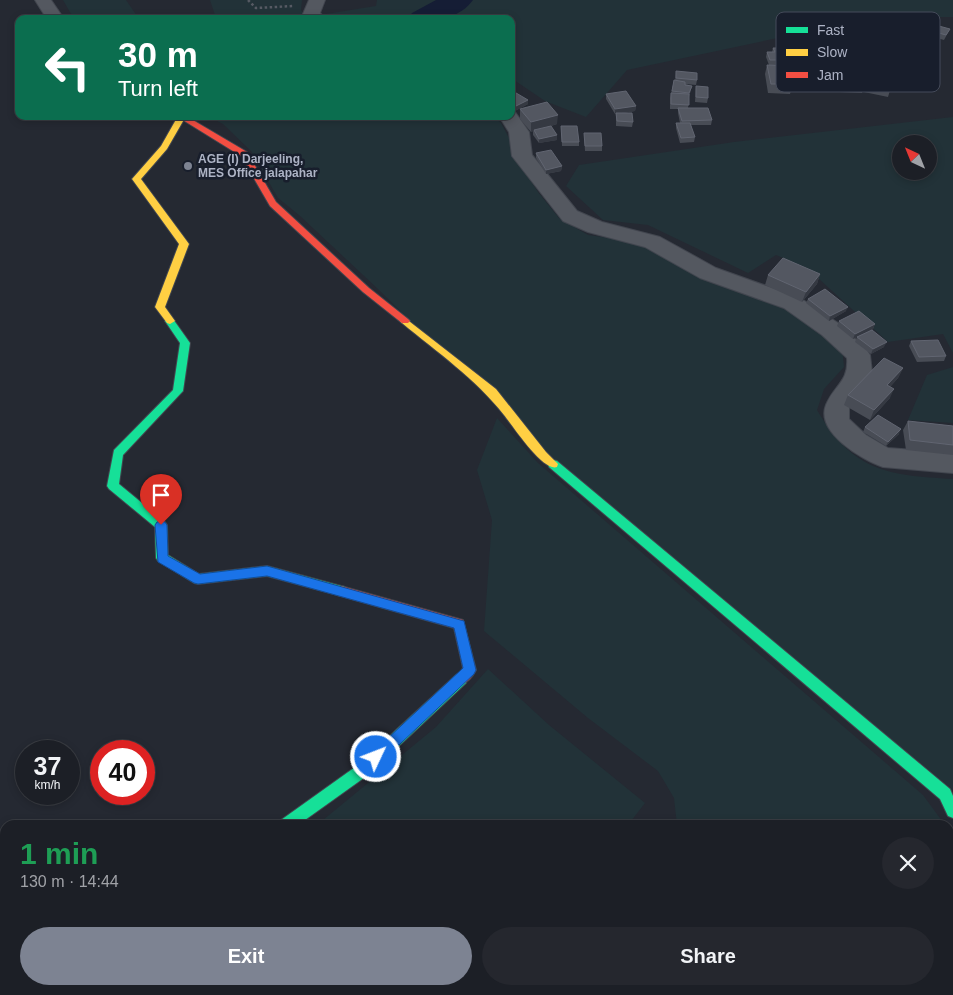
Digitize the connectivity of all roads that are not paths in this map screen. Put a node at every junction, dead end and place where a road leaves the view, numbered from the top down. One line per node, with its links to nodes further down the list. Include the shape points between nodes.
1 (43, 0): 2 (street)
2 (53, 15)
3 (180, 120): 8 (street, via 164,147 136,180 184,244 160,307 185,343 178,390 118,453 113,486 161,525 162,558 198,579 267,571 459,624 470,670 363,770)
4 (189, 120): 7 (street, via 244,154 273,204 366,290 492,392 542,455 945,794)
5 (511, 120): 6 (street, via 519,132 522,156 570,216 595,227 652,242 708,274 792,303 830,329 858,354 860,372 838,407 837,422 857,442 883,457)
6 (953, 463)
7 (953, 811)
8 (293, 820)

